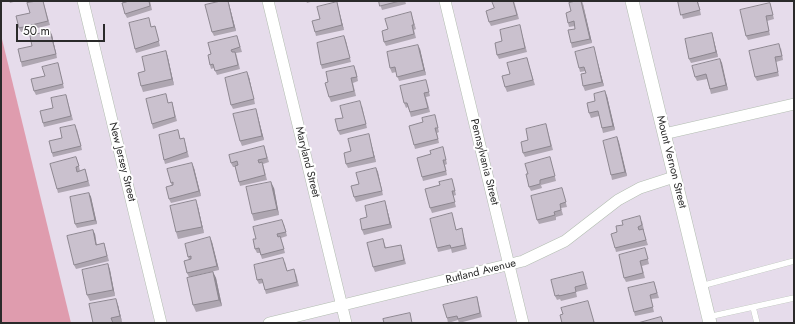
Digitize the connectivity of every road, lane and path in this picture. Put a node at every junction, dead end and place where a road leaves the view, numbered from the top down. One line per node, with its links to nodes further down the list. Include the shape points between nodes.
1 (83, 1): 15 (street, New Jersey Street)
2 (268, 1): 12 (street, Maryland Street)
3 (445, 1): 9 (street, Pennsylvania Street)
4 (632, 1): 6 (street, Mount Vernon Street)
5 (794, 104): 6 (street)
6 (664, 134): 7 (street, Mount Vernon Street)
7 (674, 178): 9 (street, Rutland Avenue, via 640,188 618,200 565,241 538,255); 10 (street, Mount Vernon Street)
8 (794, 261): 10 (lane)
9 (509, 265): 12 (street, Rutland Avenue); 18 (street, Pennsylvania Street)
10 (700, 286): 14 (street, Mount Vernon Street)
11 (794, 298): 13 (lane)
12 (342, 305): 16 (street, Rutland Avenue); 17 (street, Maryland Street)
13 (753, 307): 14 (lane); 19 (lane)
14 (709, 320)
15 (161, 323)
16 (269, 323)
17 (346, 323)
18 (523, 323)
19 (756, 323)

